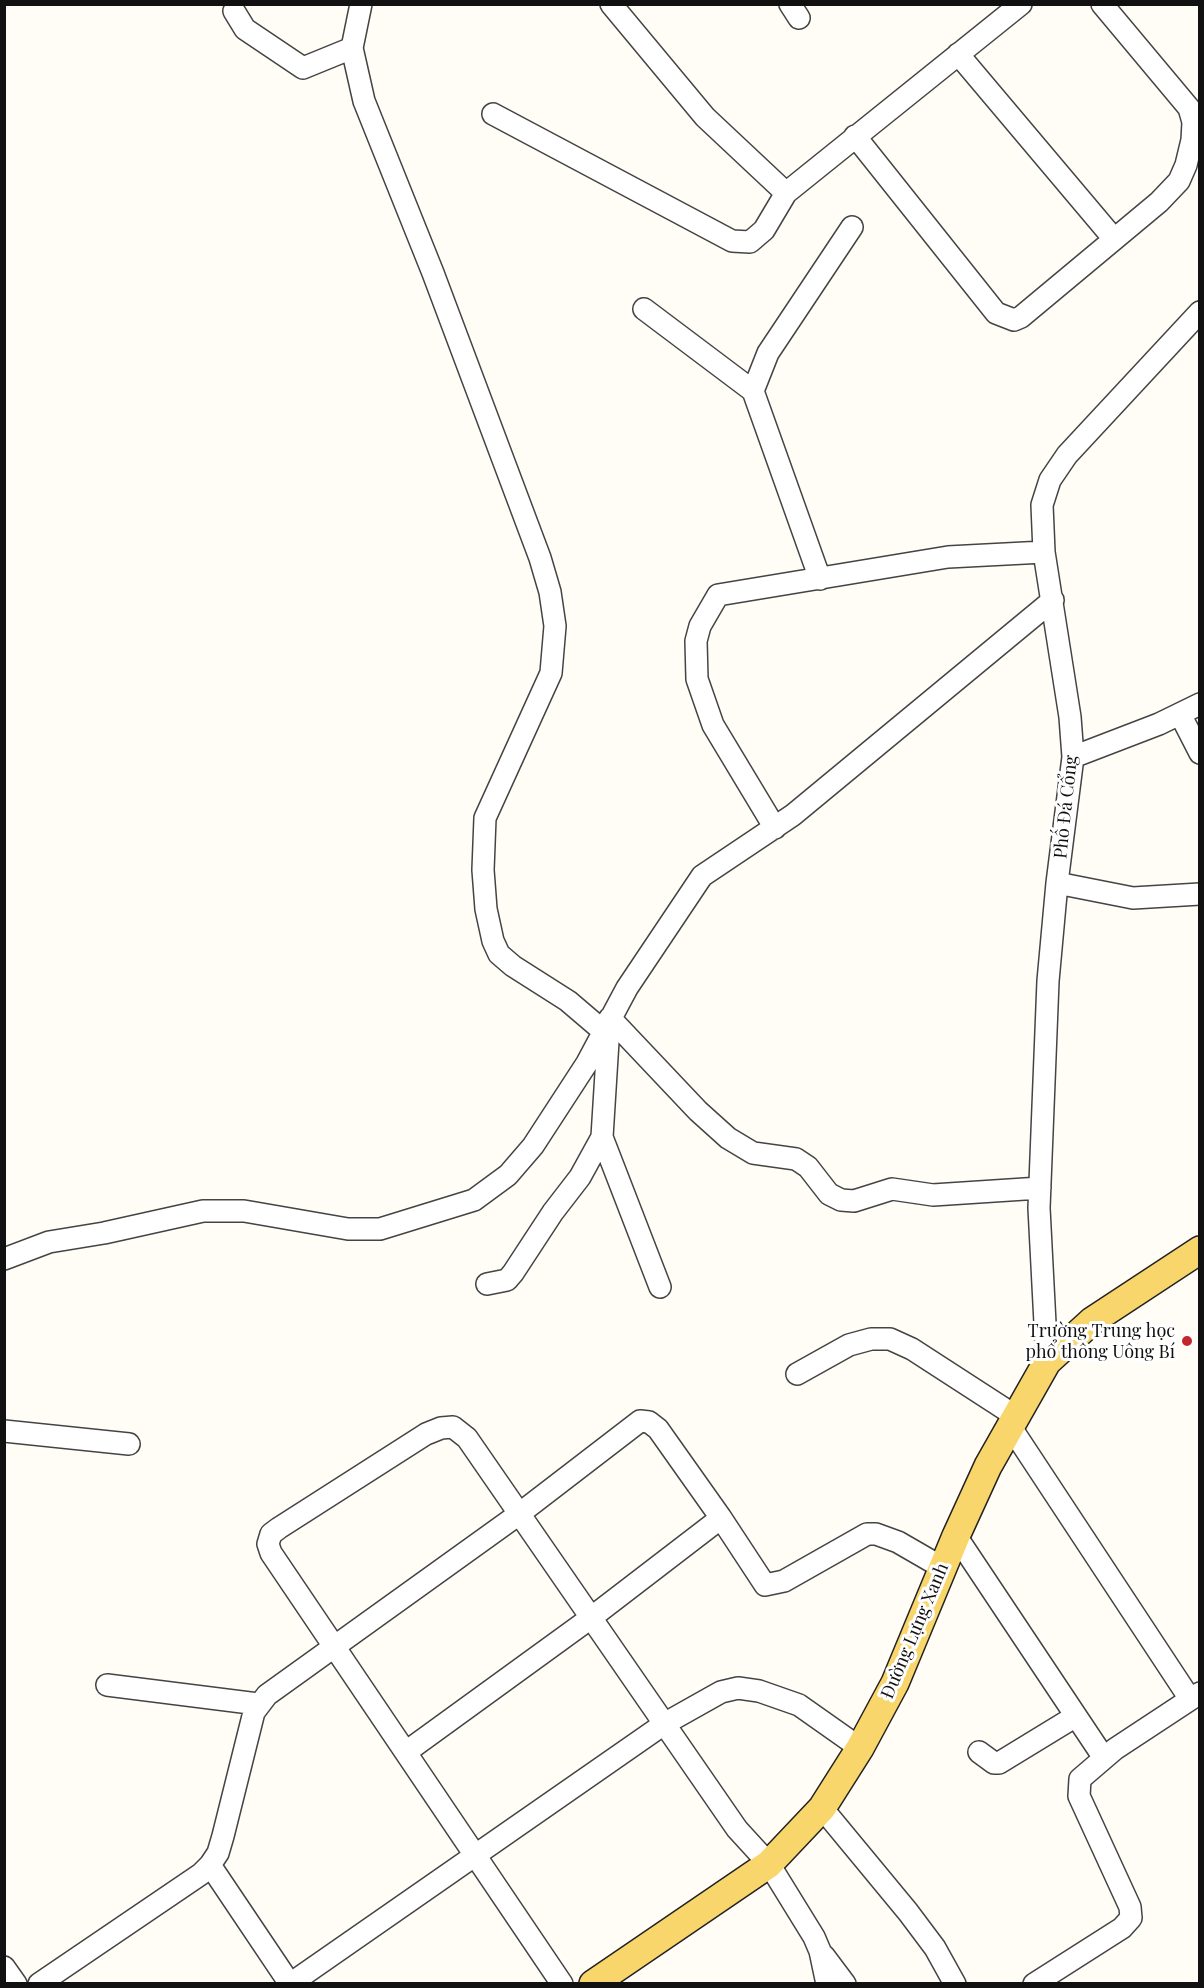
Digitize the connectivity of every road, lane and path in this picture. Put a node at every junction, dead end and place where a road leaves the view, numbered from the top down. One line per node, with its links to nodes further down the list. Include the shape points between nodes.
1 (361, 4): 6 (street)
2 (610, 4): 10 (street, via 705,117)
3 (1021, 4): 7 (street)
4 (1102, 4): 12 (street, via 1189,108 1193,122 1192,140 1179,181)
5 (234, 11): 6 (street, via 245,29 303,68)
6 (352, 48): 26 (street, via 364,101 434,273 550,592 555,626 551,674 485,818 483,870 493,941 499,954 513,966)
7 (958, 54): 9 (street); 12 (street)
8 (494, 114): 10 (street, via 732,241 750,242 764,230)
9 (855, 136): 10 (street); 12 (street, via 996,314 1006,319 1026,314)
10 (786, 193)
11 (852, 227): 15 (street, via 768,353)
12 (1114, 239)
13 (644, 309): 15 (street)
14 (1200, 312): 16 (street, Phố Đá Cổng, via 1068,455 1050,480 1041,522)
15 (753, 391): 17 (street)
16 (1044, 552): 17 (street, via 948,557); 18 (street, Phố Đá Cổng)
17 (820, 579): 23 (street, via 718,595 696,641 702,702)
18 (1053, 600): 22 (street, Phố Đá Cổng); 23 (street)
19 (1200, 704): 20 (street)
20 (1180, 714): 21 (street); 22 (street)
21 (1200, 753)
22 (1073, 757): 24 (street, Phố Đá Cổng)
23 (775, 828): 26 (street, via 702,876)
24 (1057, 883): 25 (street, via 1133,898); 28 (street, Phố Đá Cổng, via 1048,981)
25 (1200, 894)
26 (606, 1024): 27 (street); 28 (street, via 728,1138 753,1153 796,1159 808,1167 829,1194 841,1200 854,1201 892,1189 933,1196); 30 (street, via 586,1063 519,1164 474,1200 457,1207 380,1229 348,1229 244,1211 203,1211 49,1242)
27 (602, 1137): 31 (street, via 580,1177 513,1273 507,1280); 32 (street)
28 (1040, 1188): 33 (street, Phố Đá Cổng)
29 (1200, 1250): 33 (main road, Đường Lựng Xanh, via 1092,1321)
30 (4, 1259)
31 (487, 1284)
32 (660, 1287)
33 (1047, 1362): 35 (main road, Đường Lựng Xanh)
34 (797, 1374): 35 (street, via 849,1345 890,1339 912,1349)
35 (1013, 1422): 40 (main road, Đường Lựng Xanh); 45 (street)
36 (4, 1431): 37 (street)
37 (129, 1444)
38 (519, 1514): 39 (street, via 640,1421 658,1429); 42 (street); 43 (street); 43 (street, via 467,1438 453,1427 426,1434 279,1528 271,1534 271,1553)
39 (722, 1518): 41 (street, via 765,1585 784,1581 867,1534 898,1542); 42 (street)
40 (956, 1536): 41 (main road, Đường Lựng Xanh); 47 (street)
41 (943, 1568): 49 (main road, Đường Lựng Xanh, via 895,1683)
42 (592, 1617): 48 (street); 50 (street)
43 (334, 1647): 46 (street); 50 (street)
44 (107, 1685): 46 (street)
45 (1195, 1696): 52 (street)
46 (258, 1704): 56 (street, via 221,1845)
47 (1076, 1716): 51 (street, via 999,1763); 52 (street)
48 (664, 1724): 49 (street, via 721,1692 738,1688 759,1691 798,1706); 54 (street); 55 (street, via 737,1828)
49 (860, 1748): 53 (main road, Đường Lựng Xanh)
50 (406, 1752): 54 (street)
51 (979, 1752)
52 (1104, 1758): 67 (street, via 1080,1779 1078,1788 1130,1906 1131,1918 1122,1928)
53 (822, 1808): 55 (main road, Đường Lựng Xanh); 66 (street, via 915,1921)
54 (475, 1854): 62 (street); 63 (street)
55 (769, 1864): 57 (street); 59 (main road, Đường Lựng Xanh)
56 (210, 1865): 61 (street); 62 (street)
57 (820, 1951): 64 (street); 65 (street)
58 (4, 1967): 60 (street)
59 (605, 1980)
60 (16, 1983)
61 (39, 1983)
62 (290, 1983)
63 (562, 1983)
64 (827, 1983)
65 (845, 1983)
66 (955, 1983)
67 (1034, 1983)

